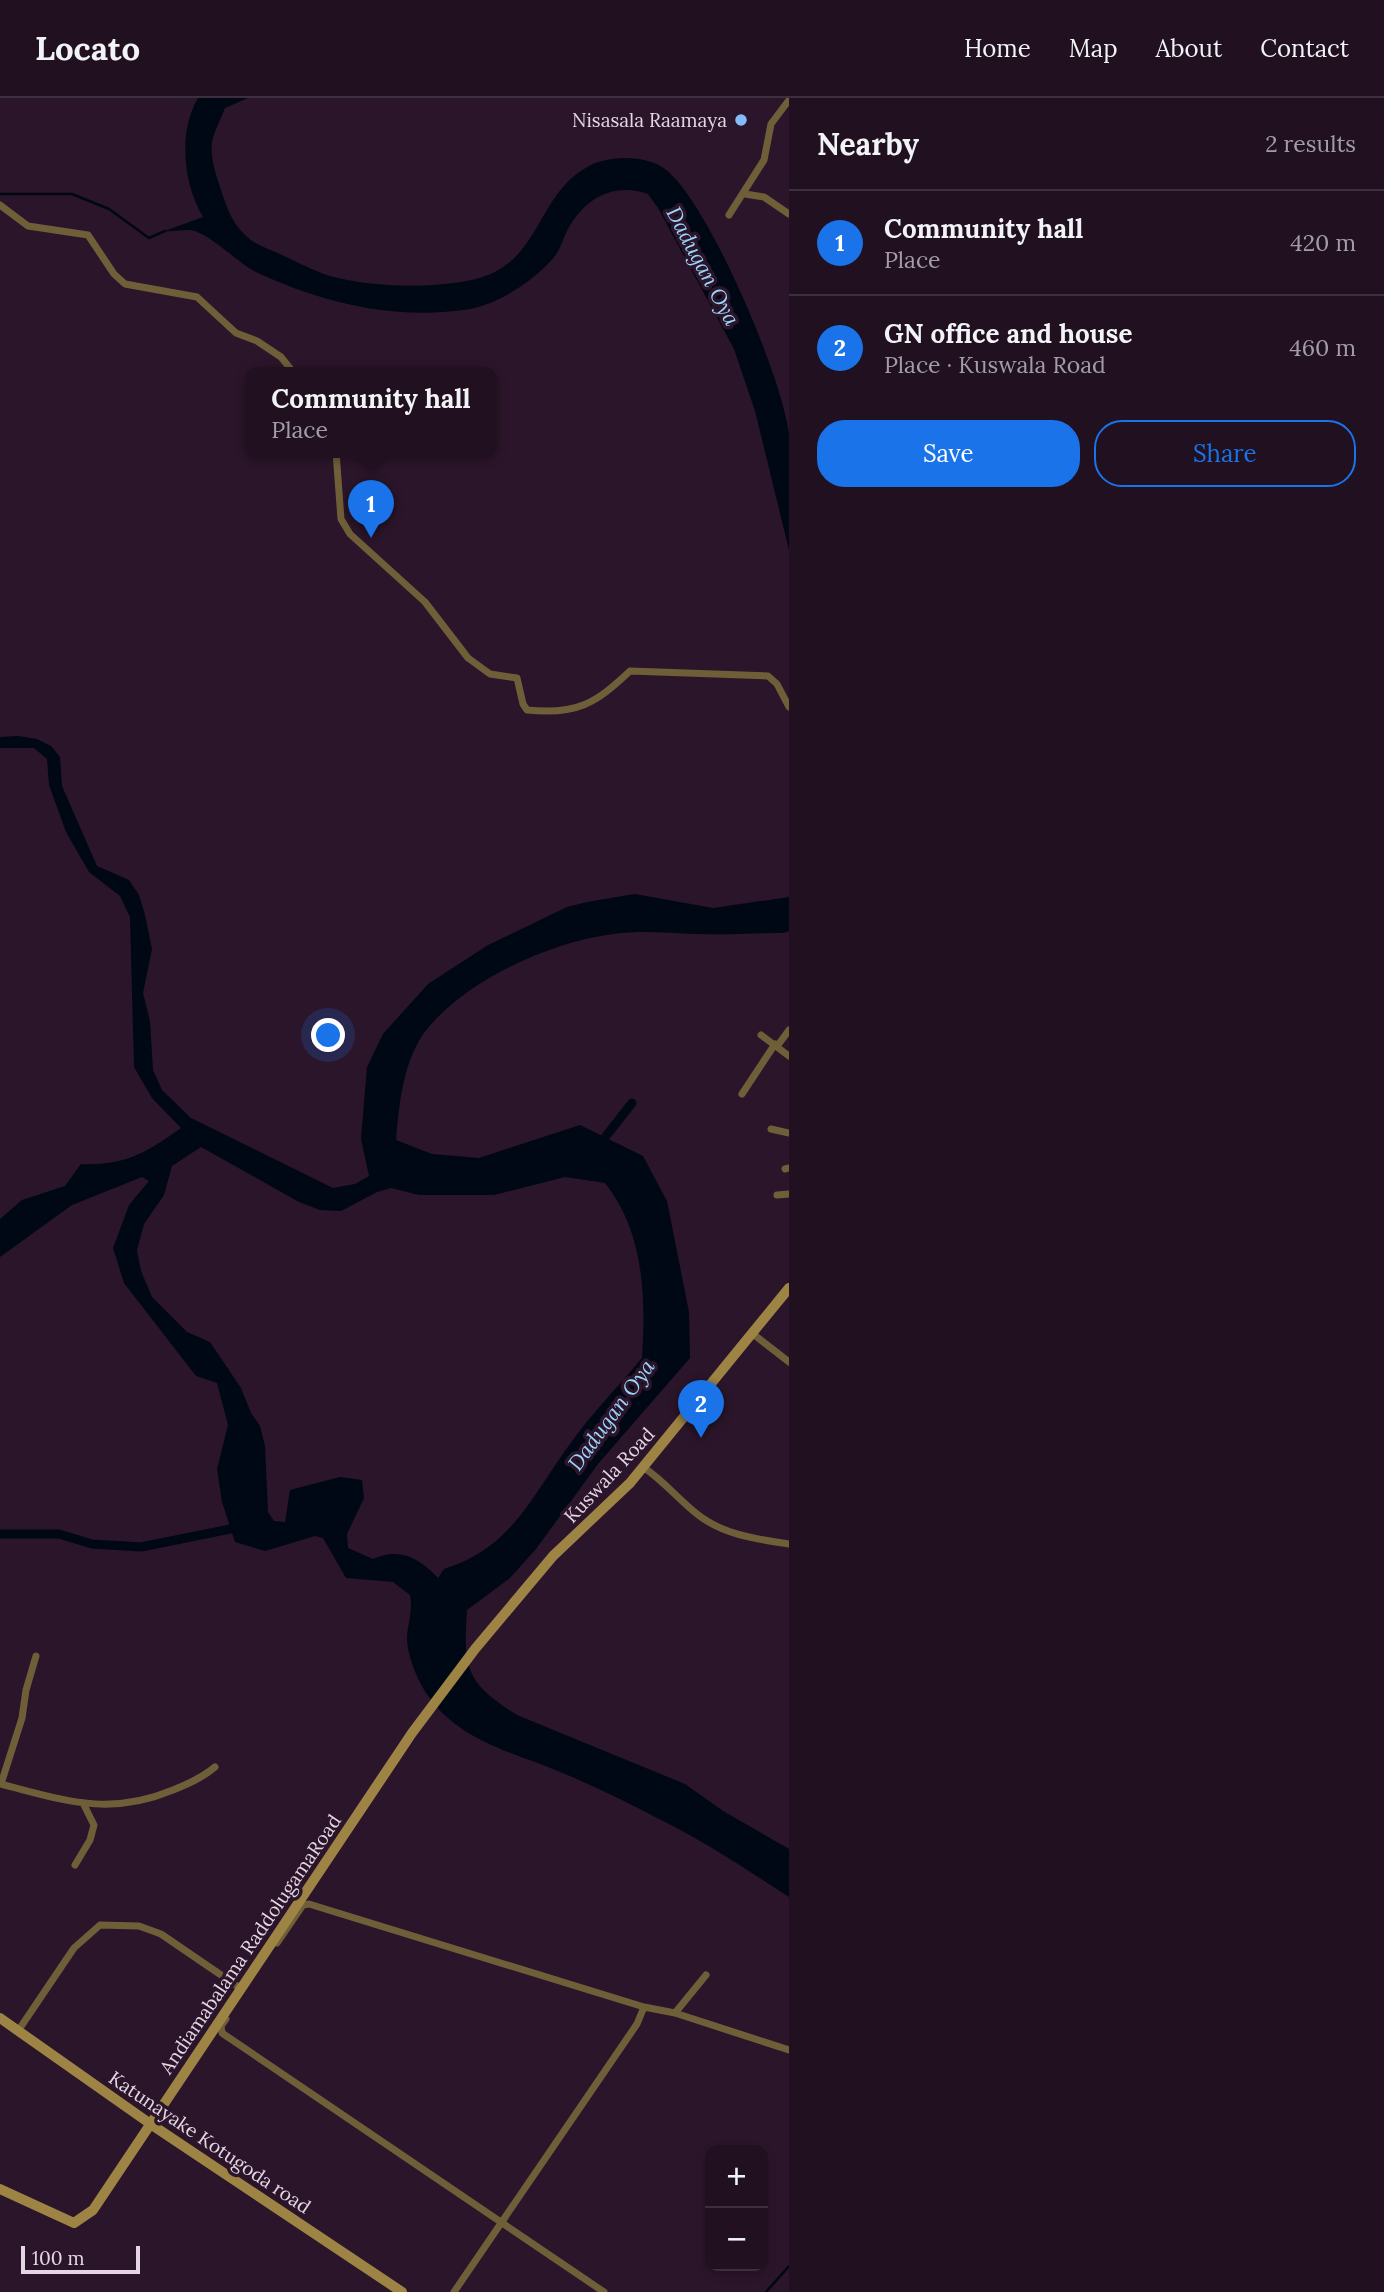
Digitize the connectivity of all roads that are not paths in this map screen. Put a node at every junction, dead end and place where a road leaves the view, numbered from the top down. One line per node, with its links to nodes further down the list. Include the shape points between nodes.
1 (789, 100): 2 (street, via 771,124 764,160)
2 (745, 194): 4 (street, via 764,197); 5 (street)
3 (0, 205): 6 (street, via 27,226 88,235 125,284 197,297 236,333 257,341)
4 (789, 214)
5 (729, 215)
6 (289, 367)
7 (336, 458): 8 (street, via 341,519 350,534 425,602 468,657 490,674 517,678 527,710 580,709 601,698 630,671 768,676)
8 (789, 707)
9 (789, 1030): 11 (street)
10 (761, 1035): 11 (street)
11 (777, 1044): 12 (street); 13 (street)
12 (789, 1056)
13 (742, 1094)
14 (771, 1129): 15 (street)
15 (789, 1133)
16 (789, 1194): 17 (street)
17 (777, 1195)
18 (789, 1288): 19 (street, Kuswala Road)
19 (753, 1334): 20 (street); 21 (street, Kuswala Road)
20 (789, 1362)
21 (643, 1467): 22 (street, via 664,1480 706,1521 741,1536); 23 (street, Kuswala Road, via 553,1556)
22 (789, 1544)
23 (475, 1649): 30 (street, Andiamabalama RaddolugamaRoad, via 412,1733)
24 (36, 1656): 26 (street)
25 (215, 1767): 27 (street, via 202,1778 148,1800 124,1805)
26 (0, 1784): 27 (street)
27 (82, 1803): 28 (street, via 94,1825)
28 (75, 1864)
29 (705, 1975): 32 (street)
30 (240, 1987): 34 (street, via 162,1934 139,1926 100,1925 74,1948); 36 (street, Andiamabalama RaddolugamaRoad)
31 (644, 2007): 32 (street); 38 (street); 38 (street, via 309,1904 303,1905 221,2026 222,2033)
32 (675, 2013): 35 (street)
33 (0, 2018): 34 (street, Katunayake Kotugoda road)
34 (18, 2031): 36 (street, Katunayake Kotugoda road)
35 (789, 2050)
36 (152, 2125): 37 (street, Andiamabalama RaddolugamaRoad, via 93,2210 74,2224); 39 (street, Katunayake Kotugoda road)
37 (0, 2189)
38 (502, 2222): 40 (street); 41 (street)
39 (402, 2292)
40 (454, 2292)
41 (604, 2292)

